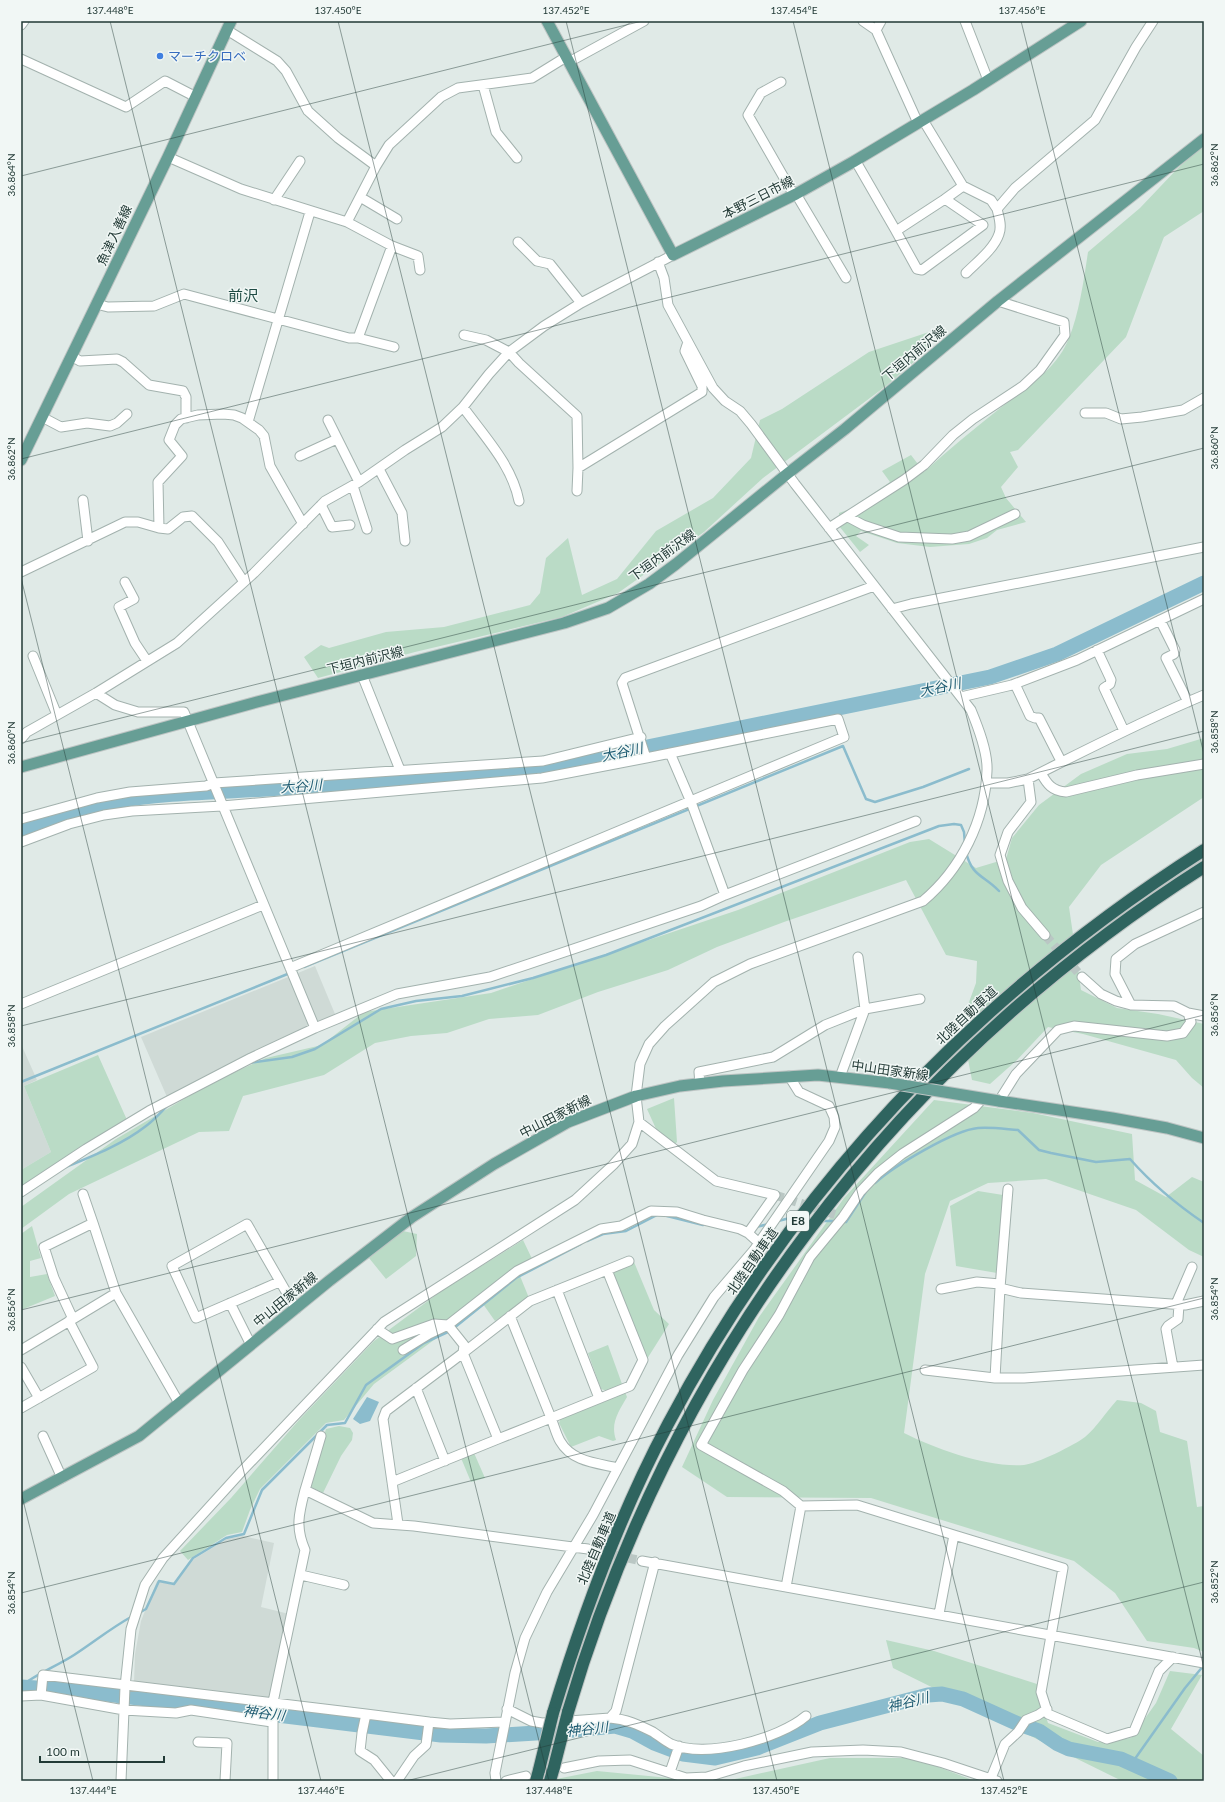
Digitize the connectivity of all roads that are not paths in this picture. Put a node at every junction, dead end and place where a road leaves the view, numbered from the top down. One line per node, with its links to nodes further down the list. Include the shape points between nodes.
1 (24, 21): 9 (street)
2 (547, 21): 13 (main road)
3 (644, 21): 13 (street)
4 (863, 21): 11 (street)
5 (881, 21): 11 (street)
6 (965, 21): 14 (street)
7 (1081, 21): 14 (main road, 本野三日市線)
8 (1153, 21): 30 (street, via 1095,120 1015,188)
9 (21, 25)
10 (229, 26): 17 (main road, 魚津入善線); 24 (street, via 277,61 286,71 308,112)
11 (876, 30): 18 (street)
12 (21, 58): 17 (street, via 126,107 165,81)
13 (567, 59): 16 (street, via 532,78); 37 (main road)
14 (988, 80): 18 (main road, 本野三日市線)
15 (781, 82): 26 (street, via 761,93 748,115 791,190)
16 (483, 85): 21 (street, via 496,132); 24 (street, via 458,88 441,97 389,145)
17 (196, 97): 20 (main road, 魚津入善線)
18 (920, 121): 22 (main road, 本野三日市線); 25 (street)
19 (1204, 139): 42 (main road, 下垣内前沢線)
20 (168, 157): 29 (street, via 241,190); 44 (main road, 魚津入善線)
21 (517, 158)
22 (855, 160): 26 (main road, 本野三日市線); 34 (street)
23 (300, 161): 29 (street)
24 (376, 166): 27 (street)
25 (964, 186): 28 (street); 30 (street, via 991,200)
26 (796, 194): 37 (main road, 本野三日市線); 41 (street)
27 (360, 198): 32 (street); 33 (street)
28 (945, 199): 34 (street); 34 (street, via 983,226 922,270 917,269)
29 (274, 200): 31 (street)
30 (997, 209): 40 (street, via 999,234 988,251)
31 (310, 212): 33 (street); 45 (street)
32 (397, 219)
33 (347, 222): 36 (street)
34 (896, 231)
35 (518, 242): 43 (street, via 537,261 550,264)
36 (392, 246): 39 (street, via 418,256); 47 (street)
37 (673, 255): 38 (street)
38 (658, 262): 43 (street); 48 (street, via 664,278 668,305)
39 (420, 270)
40 (966, 273)
41 (846, 278)
42 (998, 301): 65 (main road, 下垣内前沢線); 72 (street, via 1064,322 1065,335 1051,357 1023,386 958,431 924,465)
43 (582, 303): 50 (street, via 544,326)
44 (96, 304): 45 (street, via 154,306 184,294); 51 (main road, 魚津入善線)
45 (278, 320): 47 (street); 59 (street)
46 (464, 335): 50 (street, via 486,340)
47 (358, 338): 49 (street)
48 (688, 342): 63 (street, via 685,351 702,386 702,392); 65 (street, via 713,388 752,424)
49 (394, 347)
50 (509, 352): 53 (street); 63 (street, via 577,416)
51 (71, 356): 56 (main road, 魚津入善線); 57 (street, via 80,361 117,359 149,385 182,391 186,397)
52 (1204, 398): 54 (street, via 1183,410 1142,417 1121,418 1106,413)
53 (463, 407): 64 (street, via 442,427); 69 (street, via 507,469)
54 (1085, 413)
55 (127, 414): 56 (street, via 110,426 87,423 61,427)
56 (42, 417): 62 (main road, 魚津入善線)
57 (186, 418): 59 (street, via 223,414 234,415); 75 (street, via 175,425 169,440 182,456 158,482)
58 (328, 420): 60 (street)
59 (248, 422): 73 (street, via 264,436 270,466)
60 (337, 439): 61 (street); 66 (street)
61 (300, 456)
62 (21, 460)
63 (578, 468): 67 (street)
64 (379, 469): 66 (street); 79 (street, via 402,513)
65 (787, 474): 76 (street); 91 (main road, 下垣内前沢線, via 676,564 649,584 608,608 564,623)
66 (356, 484): 70 (street, via 325,501); 77 (street)
67 (577, 491)
68 (83, 500): 78 (street)
69 (519, 501)
70 (321, 506): 73 (street); 74 (street, via 332,527)
71 (1015, 514): 72 (street, via 969,536 952,539 899,537)
72 (848, 517): 76 (street)
73 (303, 524): 83 (street)
74 (350, 525)
75 (159, 528): 78 (street, via 138,522 125,522); 83 (street, via 168,529 183,518 192,516 218,542)
76 (829, 528): 84 (street)
77 (367, 529)
78 (88, 541): 81 (street)
79 (405, 541)
80 (1204, 547): 86 (street)
81 (21, 572)
82 (125, 582): 90 (street, via 134,599 119,607 135,643)
83 (244, 582): 90 (street, via 177,643)
84 (874, 586): 86 (street); 100 (street, via 625,678 622,683)
85 (1204, 599): 87 (street)
86 (892, 609): 95 (street)
87 (1160, 620): 88 (street); 96 (street, via 1175,650 1174,654 1166,658)
88 (1097, 650): 92 (street); 99 (street, via 1111,680 1104,688)
89 (33, 656): 97 (street)
90 (148, 661): 93 (street)
91 (362, 674): 98 (main road, 下垣内前沢線); 107 (street)
92 (1015, 684): 95 (street); 104 (street, via 1030,716 1039,718)
93 (96, 693): 97 (street); 98 (street, via 115,705 138,712 184,712)
94 (1204, 695): 96 (street)
95 (961, 697): 110 (street, via 971,710 981,734 988,770)
96 (1188, 702): 99 (street)
97 (57, 715): 101 (street)
98 (189, 721): 106 (main road, 下垣内前沢線); 111 (street)
99 (1124, 731): 104 (street)
100 (641, 737): 103 (street); 107 (street, via 543,760)
101 (21, 738)
102 (670, 753): 103 (street); 112 (street); 112 (street, via 838,719 844,738)
103 (646, 758): 113 (street, via 542,778)
104 (1061, 761): 108 (street)
105 (1204, 764): 108 (street, via 1137,775 1066,792 1048,786)
106 (21, 767)
107 (400, 770): 111 (street)
108 (1041, 773): 109 (street)
109 (1028, 779): 110 (street, via 1008,783); 122 (street, via 1031,802 1008,832 1000,855 1008,881 1022,908)
110 (986, 783): 136 (street, via 982,808 970,842 941,886 923,901 750,964 714,982 649,1044 640,1064)
111 (215, 786): 113 (street); 114 (street, via 137,791 97,798)
112 (691, 802): 119 (street); 124 (street)
113 (221, 803): 116 (street, via 104,815 44,832); 120 (street)
114 (21, 819)
115 (916, 821): 119 (street)
116 (21, 842)
117 (1204, 850): 218 (highway, 北陸自動車道 / E8, bridge, via 1157,880 1061,950 966,1032 883,1118 806,1210 770,1259 733,1314 667,1425 608,1553 570,1657)
118 (1204, 867): 216 (highway, 北陸自動車道 / E8, bridge, via 1107,933 1037,989 977,1042 894,1128 818,1217 744,1323 711,1376 680,1432 635,1527 583,1662 568,1712)
119 (725, 895): 132 (street, via 701,906 490,977 397,994)
120 (263, 905): 124 (street); 127 (street)
121 (1204, 912): 128 (street, via 1135,944 1116,959 1115,974)
122 (1045, 935)
123 (858, 957): 129 (street)
124 (290, 968): 132 (street)
125 (1082, 977): 128 (street, via 1101,994)
126 (920, 999): 129 (street)
127 (21, 1004)
128 (1131, 1005): 130 (street, via 1174,1006)
129 (865, 1009): 134 (street); 135 (street, via 824,1025 773,1057 699,1072)
130 (1188, 1013): 131 (street); 138 (street, via 1191,1022 1183,1033 1167,1036 1074,1026 1058,1030 1016,1074)
131 (1204, 1016)
132 (315, 1028): 142 (street, via 149,1111)
133 (790, 1076): 134 (main road, 中山田家新線); 135 (main road, 中山田家新線); 146 (street, via 799,1092 829,1106 835,1127 829,1141)
134 (840, 1077): 137 (main road, 中山田家新線, bridge)
135 (700, 1084): 136 (main road, 中山田家新線)
136 (636, 1096): 139 (street); 158 (main road, 中山田家新線, via 568,1122 494,1164 412,1217)
137 (983, 1098): 138 (main road, 中山田家新線, bridge); 187 (street, via 974,1108 878,1172 860,1192 839,1223 810,1257 779,1315 743,1370 701,1445 783,1491)
138 (999, 1101): 140 (main road, 中山田家新線, via 1112,1118)
139 (639, 1122): 145 (street, via 716,1181 775,1195); 162 (street, via 632,1144 575,1200 430,1291 384,1322)
140 (1204, 1138)
141 (1008, 1189): 151 (street)
142 (21, 1192)
143 (83, 1194): 144 (street)
144 (93, 1223): 154 (street); 160 (street, via 44,1247)
145 (748, 1233): 146 (street); 161 (street, via 740,1228 677,1212 651,1211 621,1226 601,1229 517,1271)
146 (759, 1243): 182 (street, via 714,1297)
147 (629, 1261): 149 (street)
148 (1192, 1267): 157 (street)
149 (607, 1270): 153 (street); 174 (street, via 643,1360 630,1386)
150 (279, 1282): 156 (street); 156 (street, via 247,1224 172,1266 196,1318); 158 (street)
151 (1000, 1286): 152 (street, via 977,1282); 157 (street, via 1022,1293); 171 (street)
152 (941, 1289)
153 (557, 1290): 159 (street, via 530,1301); 174 (street)
154 (116, 1293): 160 (street); 175 (street)
155 (1204, 1301): 157 (street)
156 (230, 1303): 163 (street)
157 (1177, 1305): 169 (street, via 1178,1319 1166,1329)
158 (296, 1309): 163 (main road, 中山田家新線)
159 (510, 1316): 166 (street); 177 (street)
160 (71, 1320): 164 (street); 173 (street, via 93,1367)
161 (448, 1325): 162 (street, via 434,1324 392,1339); 165 (street); 166 (street, via 464,1345)
162 (377, 1330): 201 (street, via 163,1558 145,1585 131,1629)
163 (251, 1345): 175 (main road, 中山田家新線)
164 (21, 1350)
165 (403, 1350)
166 (463, 1353): 172 (street); 180 (street)
167 (1204, 1365): 169 (street)
168 (21, 1367): 173 (street)
169 (1173, 1367): 171 (street)
170 (925, 1370): 171 (street)
171 (995, 1378)
172 (416, 1388): 181 (street); 184 (street, via 386,1411 383,1418)
173 (39, 1398): 176 (street)
174 (600, 1398): 177 (street)
175 (179, 1403): 183 (main road, 中山田家新線, via 139,1436)
176 (21, 1408)
177 (551, 1418): 180 (street); 182 (street, via 560,1442 569,1452 580,1460)
178 (43, 1436): 183 (street)
179 (321, 1436): 185 (street)
180 (498, 1439): 181 (street)
181 (445, 1460): 184 (street)
182 (618, 1468): 190 (street)
183 (62, 1478): 186 (main road, 中山田家新線)
184 (392, 1482): 188 (street)
185 (305, 1490): 188 (street, via 373,1523); 194 (street, via 299,1514 298,1533 305,1550)
186 (21, 1499)
187 (800, 1506): 189 (street, via 857,1505); 196 (street)
188 (398, 1524): 190 (street)
189 (954, 1535): 197 (street); 198 (street, via 1063,1568)
190 (575, 1547): 191 (street); 206 (street, via 547,1592 525,1638)
191 (588, 1549)
192 (642, 1561): 193 (street)
193 (655, 1562): 196 (street); 210 (street, via 616,1711)
194 (301, 1575): 195 (street); 204 (street)
195 (344, 1585)
196 (786, 1587): 197 (street)
197 (939, 1614): 198 (street)
198 (1050, 1635): 199 (street); 207 (street, via 1041,1692)
199 (1174, 1657): 200 (street); 207 (street, via 1159,1671 1134,1731 1107,1739 1048,1714)
200 (1204, 1663)
201 (125, 1686): 202 (street, via 43,1676); 204 (street); 205 (street)
202 (41, 1695): 203 (street); 205 (street)
203 (21, 1696)
204 (273, 1702): 208 (street); 211 (street)
205 (124, 1708): 211 (street, via 176,1713 191,1710); 220 (street)
206 (507, 1709): 210 (street, via 531,1721 542,1723); 213 (street)
207 (1046, 1709): 219 (street, via 1026,1720 1005,1744)
208 (366, 1714): 212 (street); 223 (street, via 360,1751 374,1760)
209 (806, 1716): 215 (street, via 796,1725 726,1749 710,1750)
210 (610, 1718): 215 (street, via 635,1723)
211 (272, 1722): 222 (street)
212 (429, 1723): 213 (street); 224 (street, via 426,1746 414,1756)
213 (504, 1724): 225 (street, via 495,1773)
214 (198, 1742): 221 (street, via 227,1743)
215 (679, 1746): 217 (street)
216 (559, 1768): 217 (street, via 599,1761 630,1760); 227 (highway, 北陸自動車道 / E8)
217 (670, 1772): 219 (street, via 686,1778 707,1777 744,1766 812,1752 863,1750 901,1752)
218 (534, 1776): 226 (street)
219 (994, 1780)
220 (121, 1781)
221 (225, 1781)
222 (273, 1781)
223 (391, 1781)
224 (396, 1781)
225 (496, 1781)
226 (506, 1781)
227 (550, 1781)

